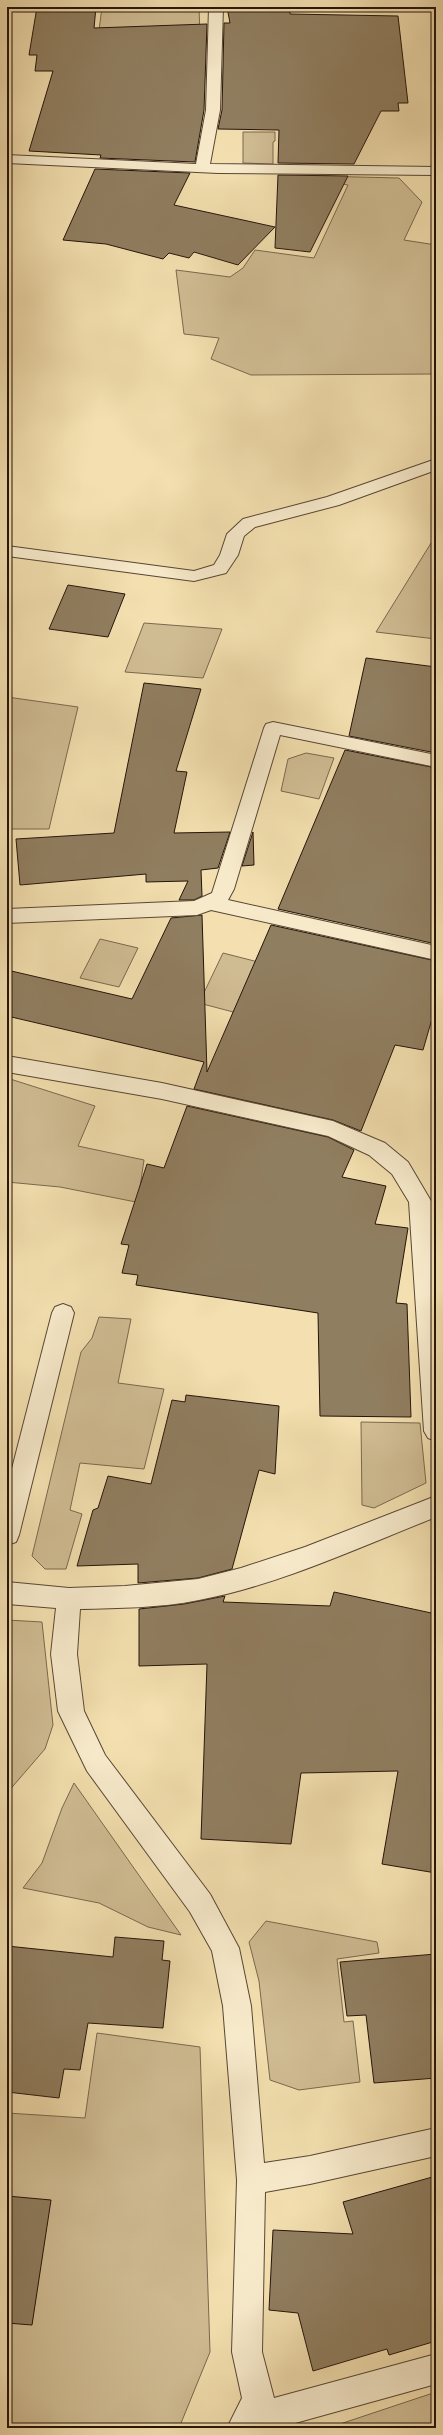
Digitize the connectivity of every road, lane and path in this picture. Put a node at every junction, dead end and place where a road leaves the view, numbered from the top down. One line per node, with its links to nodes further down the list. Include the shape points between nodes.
1 (216, 7): 3 (street, via 213,110)
2 (7, 159): 3 (street)
3 (202, 168): 4 (street)
4 (436, 171)
5 (436, 464): 6 (street, via 333,501 249,523 236,534 229,555 220,570 194,576)
6 (7, 552)
7 (436, 761): 8 (street, via 273,728 224,889)
8 (211, 902): 9 (street, via 197,908); 10 (street)
9 (7, 916)
10 (436, 953)
11 (7, 1064): 13 (street, via 162,1091 333,1129 377,1149 400,1168 420,1201)
12 (63, 1313): 15 (street)
13 (436, 1430)
14 (436, 1506): 17 (street, via 312,1556 205,1588 125,1597)
15 (7, 1535)
16 (7, 1593): 17 (street)
17 (69, 1599): 19 (street, via 64,1654 71,1711 96,1763 200,1903 225,1948 237,2006)
18 (436, 2142): 19 (street, via 310,2170)
19 (251, 2180): 21 (street, via 247,2352)
20 (436, 2369): 21 (street)
21 (260, 2418)

